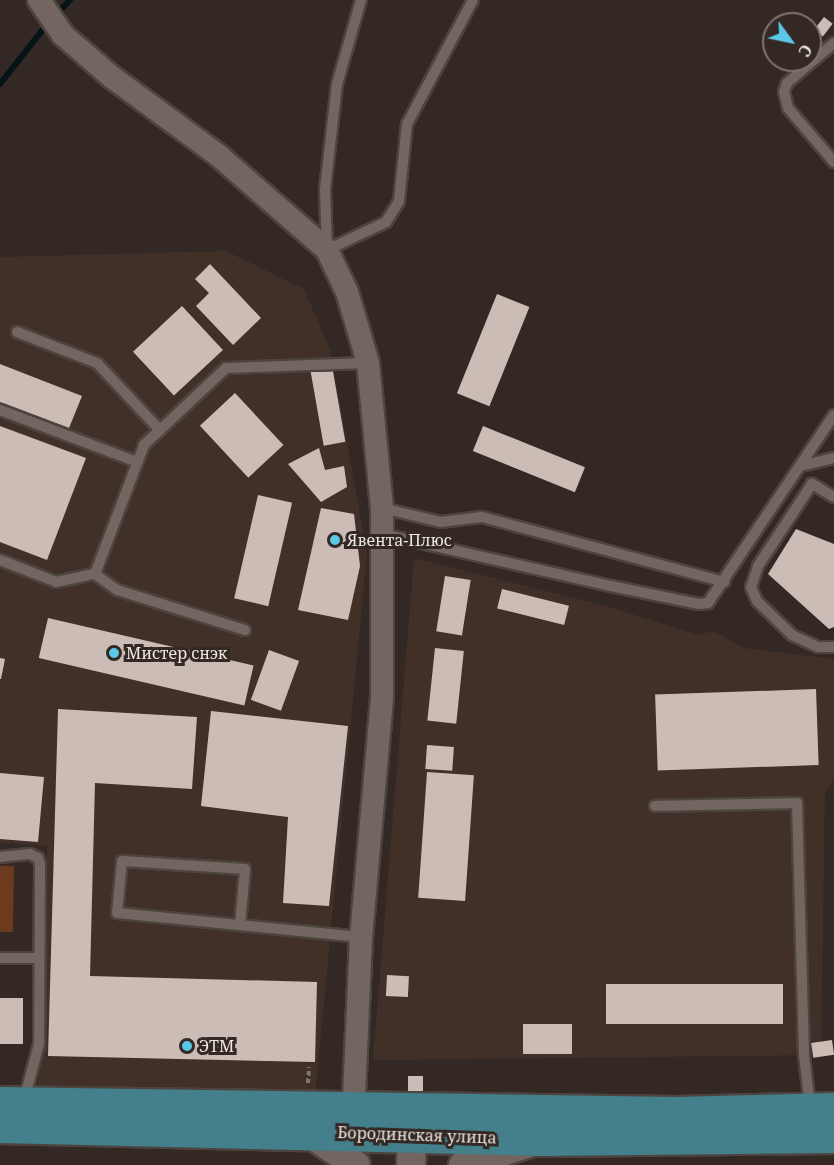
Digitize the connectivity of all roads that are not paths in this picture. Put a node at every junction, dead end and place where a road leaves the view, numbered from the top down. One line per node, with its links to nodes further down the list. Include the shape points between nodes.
1 (361, 0): 6 (lane, via 337,84 325,189)
2 (473, 0): 6 (lane, via 407,124 399,201 386,222)
3 (44, 8): 6 (street, via 63,35 113,78 219,156)
4 (834, 43): 5 (lane, via 787,83 784,92 788,108)
5 (833, 160)
6 (327, 249): 8 (street, via 346,292)
7 (17, 332): 11 (lane, via 97,363)
8 (368, 363): 11 (lane, via 226,368); 16 (street)
9 (0, 410): 13 (lane)
10 (834, 415): 14 (lane)
11 (160, 430): 13 (lane, via 144,445)
12 (834, 458): 14 (lane)
13 (137, 462): 19 (lane)
14 (801, 466): 20 (lane)
15 (834, 497): 22 (lane, via 812,484 758,566 751,587 757,601 792,635 818,647)
16 (381, 508): 17 (street); 20 (lane, via 441,522 482,517)
17 (382, 534): 20 (lane, via 699,604 713,599); 26 (street, via 382,698)
18 (0, 560): 19 (lane, via 56,582)
19 (94, 574): 21 (lane, via 117,590)
20 (724, 582)
21 (245, 630)
22 (834, 647)
23 (655, 806): 30 (lane, via 797,803 804,1055)
24 (0, 856): 28 (lane, via 30,854 38,858)
25 (240, 925): 25 (lane, via 117,913 122,861 245,869); 26 (lane)
26 (362, 937): 32 (street)
27 (0, 958): 28 (lane)
28 (39, 958): 29 (lane, via 39,1044)
29 (11, 1103): 32 (main road, Бородинская улица)
30 (822, 1110): 34 (main road, Бородинская улица)
31 (0, 1126): 32 (main road, Бородинская улица)
32 (354, 1135): 34 (main road, Бородинская улица)
33 (834, 1136): 35 (main road, Бородинская улица)
34 (412, 1137): 35 (main road, Бородинская улица)
35 (542, 1139): 36 (street)
36 (464, 1165)

